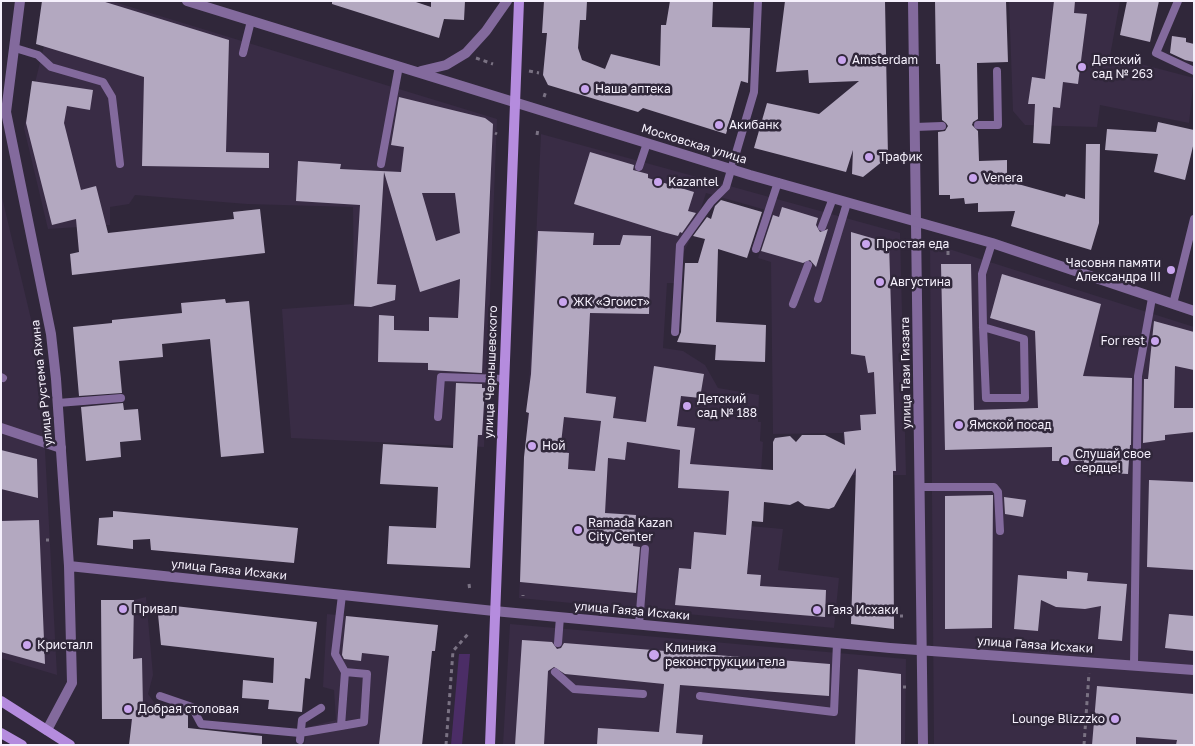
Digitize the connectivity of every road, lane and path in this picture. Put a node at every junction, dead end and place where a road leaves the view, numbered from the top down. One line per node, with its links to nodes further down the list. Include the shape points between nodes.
1 (20, 1): 10 (street, улица Рустема Яхина)
2 (187, 1): 8 (street, Московская улица)
3 (507, 1): 18 (street, via 466,53 446,65)
4 (518, 1): 22 (main road, улица Чернышевского)
5 (758, 1): 33 (lane, via 754,92)
6 (913, 1): 25 (street, улица Тази Гиззата)
7 (1178, 1): 17 (lane, via 1156,53)
8 (217, 6): 9 (street, Московская улица)
9 (251, 21): 11 (lane); 14 (street, Московская улица)
10 (15, 48): 23 (street, улица Рустема Яхина); 30 (lane, via 38,55 51,68 103,82 112,97)
11 (244, 53)
12 (473, 57): 13 (path)
13 (493, 64)
14 (399, 66): 18 (street, Московская улица); 31 (lane)
15 (529, 71): 19 (path)
16 (997, 71): 24 (lane, via 998,125)
17 (1194, 71)
18 (418, 72): 22 (street, Московская улица)
19 (539, 73)
20 (546, 91): 21 (path)
21 (544, 97)
22 (515, 103): 29 (street, Московская улица); 50 (main road, улица Чернышевского)
23 (4, 112): 52 (street, улица Рустема Яхина, via 51,334)
24 (978, 125)
25 (915, 126): 26 (lane); 38 (street, улица Тази Гиззата)
26 (942, 126)
27 (538, 129): 28 (path)
28 (537, 135)
29 (647, 143): 32 (lane); 33 (street, Московская улица)
30 (120, 164)
31 (381, 164)
32 (639, 167)
33 (732, 168): 34 (street, Московская улица); 49 (lane, via 726,187 680,245)
34 (778, 182): 35 (street, Московская улица); 41 (lane)
35 (833, 198): 36 (street, Московская улица); 39 (lane)
36 (847, 203): 38 (street, Московская улица); 44 (lane)
37 (1194, 219): 46 (lane)
38 (916, 223): 40 (street, Московская улица); 56 (street, улица Тази Гиззата)
39 (822, 227)
40 (992, 243): 43 (street, Московская улица); 48 (lane, via 982,274)
41 (756, 249)
42 (808, 265): 45 (lane)
43 (1152, 298): 46 (street, Московская улица); 71 (lane, via 1138,376)
44 (818, 300)
45 (793, 304)
46 (1173, 304): 47 (street, Московская улица)
47 (1194, 311)
48 (983, 328): 48 (lane, via 986,398 1025,398 1024,339)
49 (675, 332)
50 (504, 379): 53 (lane, via 441,377); 63 (main road, улица Чернышевского)
51 (121, 398): 52 (lane)
52 (58, 403): 55 (street, улица Рустема Яхина)
53 (438, 417)
54 (1, 428): 55 (street)
55 (61, 448): 59 (street, улица Рустема Яхина)
56 (920, 487): 57 (lane, via 994,487 998,492); 69 (street, улица Тази Гиззата)
57 (1000, 531)
58 (645, 549): 65 (lane)
59 (69, 566): 62 (street, улица Гаяза Исхаки); 81 (street, улица Рустема Яхина, via 72,683)
60 (469, 584): 61 (path)
61 (470, 591)
62 (342, 595): 63 (street, улица Гаяза Исхаки); 73 (lane, via 336,654)
63 (494, 611): 64 (street, улица Гаяза Исхаки); 87 (main road, улица Чернышевского)
64 (560, 617): 65 (street, улица Гаяза Исхаки); 67 (lane)
65 (639, 624): 68 (street, улица Гаяза Исхаки)
66 (468, 634): 86 (path, via 453,650)
67 (558, 643)
68 (838, 643): 69 (street, улица Гаяза Исхаки); 77 (lane, via 834,712)
69 (922, 650): 70 (street, улица Гаяза Исхаки); 88 (street, улица Тази Гиззата)
70 (1090, 662): 71 (street, улица Гаяза Исхаки); 89 (path)
71 (1134, 665): 72 (street, улица Гаяза Исхаки)
72 (1194, 670)
73 (344, 672): 80 (lane); 80 (lane, via 367,674 364,722)
74 (555, 672): 75 (lane, via 574,688)
75 (643, 694)
76 (160, 696): 83 (lane, via 192,707 201,724)
77 (700, 696)
78 (1, 701): 81 (main road)
79 (321, 708): 83 (lane, via 302,720)
80 (341, 726): 83 (lane)
81 (48, 730): 85 (main road)
82 (1, 733): 84 (main road)
83 (300, 737)
84 (19, 742)
85 (70, 745)
86 (446, 745)
87 (490, 745)
88 (924, 745)
89 (1084, 745)

